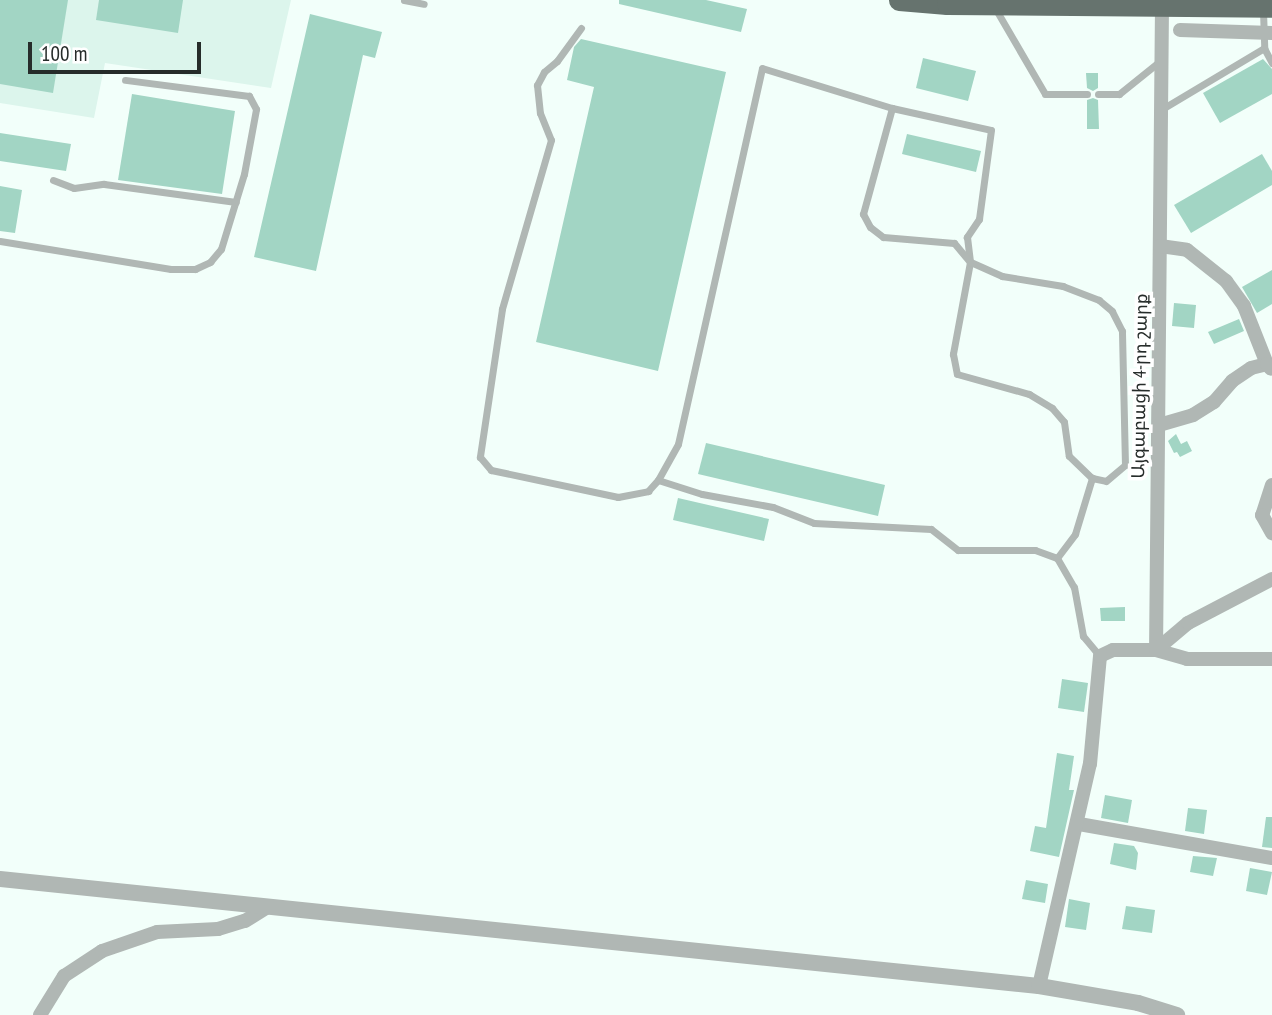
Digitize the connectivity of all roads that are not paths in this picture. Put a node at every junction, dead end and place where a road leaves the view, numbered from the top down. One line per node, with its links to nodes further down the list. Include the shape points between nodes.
1 (404, 0): 3 (lane)
2 (899, 0): 4 (highway)
3 (424, 4)
4 (993, 5): 5 (highway); 13 (lane, via 1045,94)
5 (1162, 6): 6 (highway); 10 (street, Այգաբացի 4-րդ շարք)
6 (1268, 7): 9 (lane)
7 (581, 28): 25 (lane, via 537,85 540,113 551,140 502,309 480,457 491,470 618,497 648,491)
8 (1180, 30): 9 (street)
9 (1266, 38): 11 (lane); 16 (lane)
10 (1162, 60): 14 (lane, via 1119,94); 16 (street, Այգաբացի 4-րդ շարք)
11 (1272, 63)
12 (125, 80): 18 (lane, via 249,96 256,109)
13 (1087, 94)
14 (1098, 94)
15 (892, 108): 21 (lane, via 863,214 870,228 883,237 954,243); 21 (lane, via 991,130 979,219 967,237); 25 (lane, via 762,68 678,444)
16 (1162, 110): 20 (street, Այգաբացի 4-րդ շարք)
17 (53, 180): 18 (lane, via 74,187 104,184)
18 (236, 202): 19 (lane, via 221,249 211,262 195,269 123,263)
19 (0, 241)
20 (1160, 246): 22 (street, via 1187,250 1226,281 1244,306); 23 (street, Այգաբացի 4-րդ շարք)
21 (970, 262): 24 (lane, via 953,354 957,374 1029,394 1052,408 1063,422 1069,456); 24 (lane, via 1002,276 1063,286 1099,300 1112,311 1122,331 1125,465 1106,481)
22 (1269, 367): 23 (street, via 1251,368 1193,415)
23 (1158, 425): 30 (street, Այգաբացի 4-րդ շարք)
24 (1092, 478): 28 (lane, via 1075,534)
25 (658, 480): 28 (lane, via 702,494 773,507 814,523 931,529 958,550 1035,550)
26 (1272, 485): 27 (street, via 1262,515)
27 (1272, 533)
28 (1057, 558): 31 (lane, via 1074,587 1083,636)
29 (1272, 579): 30 (street, via 1188,623)
30 (1156, 650): 31 (street, via 1113,650); 32 (street, via 1187,659)
31 (1100, 656): 33 (street)
32 (1272, 659)
33 (1079, 824): 34 (street); 37 (street)
34 (1272, 858)
35 (0, 879): 36 (street)
36 (267, 907): 37 (street); 38 (street, via 245,921 218,929 157,932 102,951 64,975)
37 (1039, 986): 39 (street, via 1138,1003)
38 (40, 1015)
39 (1177, 1015)

